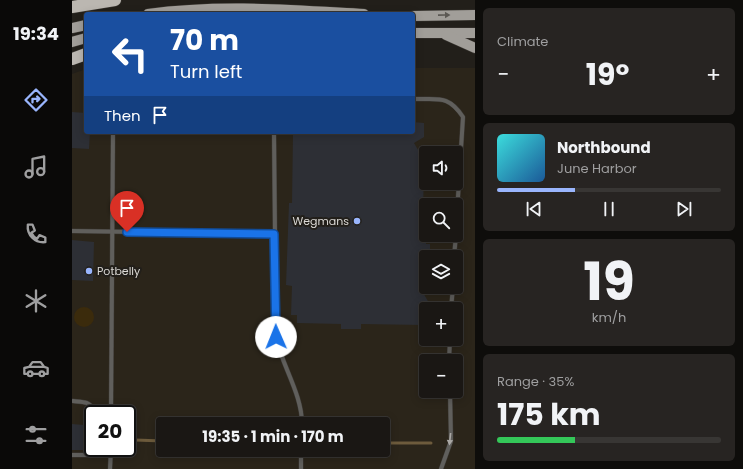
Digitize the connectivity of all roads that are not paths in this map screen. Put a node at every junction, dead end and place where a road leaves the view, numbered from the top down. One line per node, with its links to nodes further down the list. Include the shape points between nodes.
1 (115, 0): 3 (highway)
2 (119, 0): 4 (main road)
3 (72, 7)
4 (72, 12)
5 (169, 12): 6 (main road, via 236,7)
6 (327, 12)
7 (475, 15): 8 (main road, one-way to 7)
8 (415, 16)
9 (84, 25): 10 (main road)
10 (72, 28)
11 (415, 33): 13 (main road)
12 (475, 33): 13 (main road)
13 (444, 34): 16 (main road)
14 (84, 39): 15 (main road)
15 (72, 42)
16 (475, 48)
17 (84, 55): 18 (highway)
18 (72, 59)
19 (415, 99): 22 (lane, via 451,102 463,117)
20 (113, 134): 24 (lane)
21 (274, 134): 25 (lane)
22 (458, 198)
23 (72, 231): 24 (lane)
24 (112, 232): 25 (lane); 28 (lane)
25 (274, 234): 29 (lane, via 276,337 301,408)
26 (450, 398): 35 (lane, one-way to 35, via 451,441)
27 (73, 401): 30 (lane, via 86,403 93,409 92,450 86,455)
28 (111, 405)
29 (302, 417)
30 (72, 455)
31 (111, 457): 33 (lane)
32 (302, 457): 34 (lane)
33 (110, 469)
34 (301, 469)
35 (441, 469)

